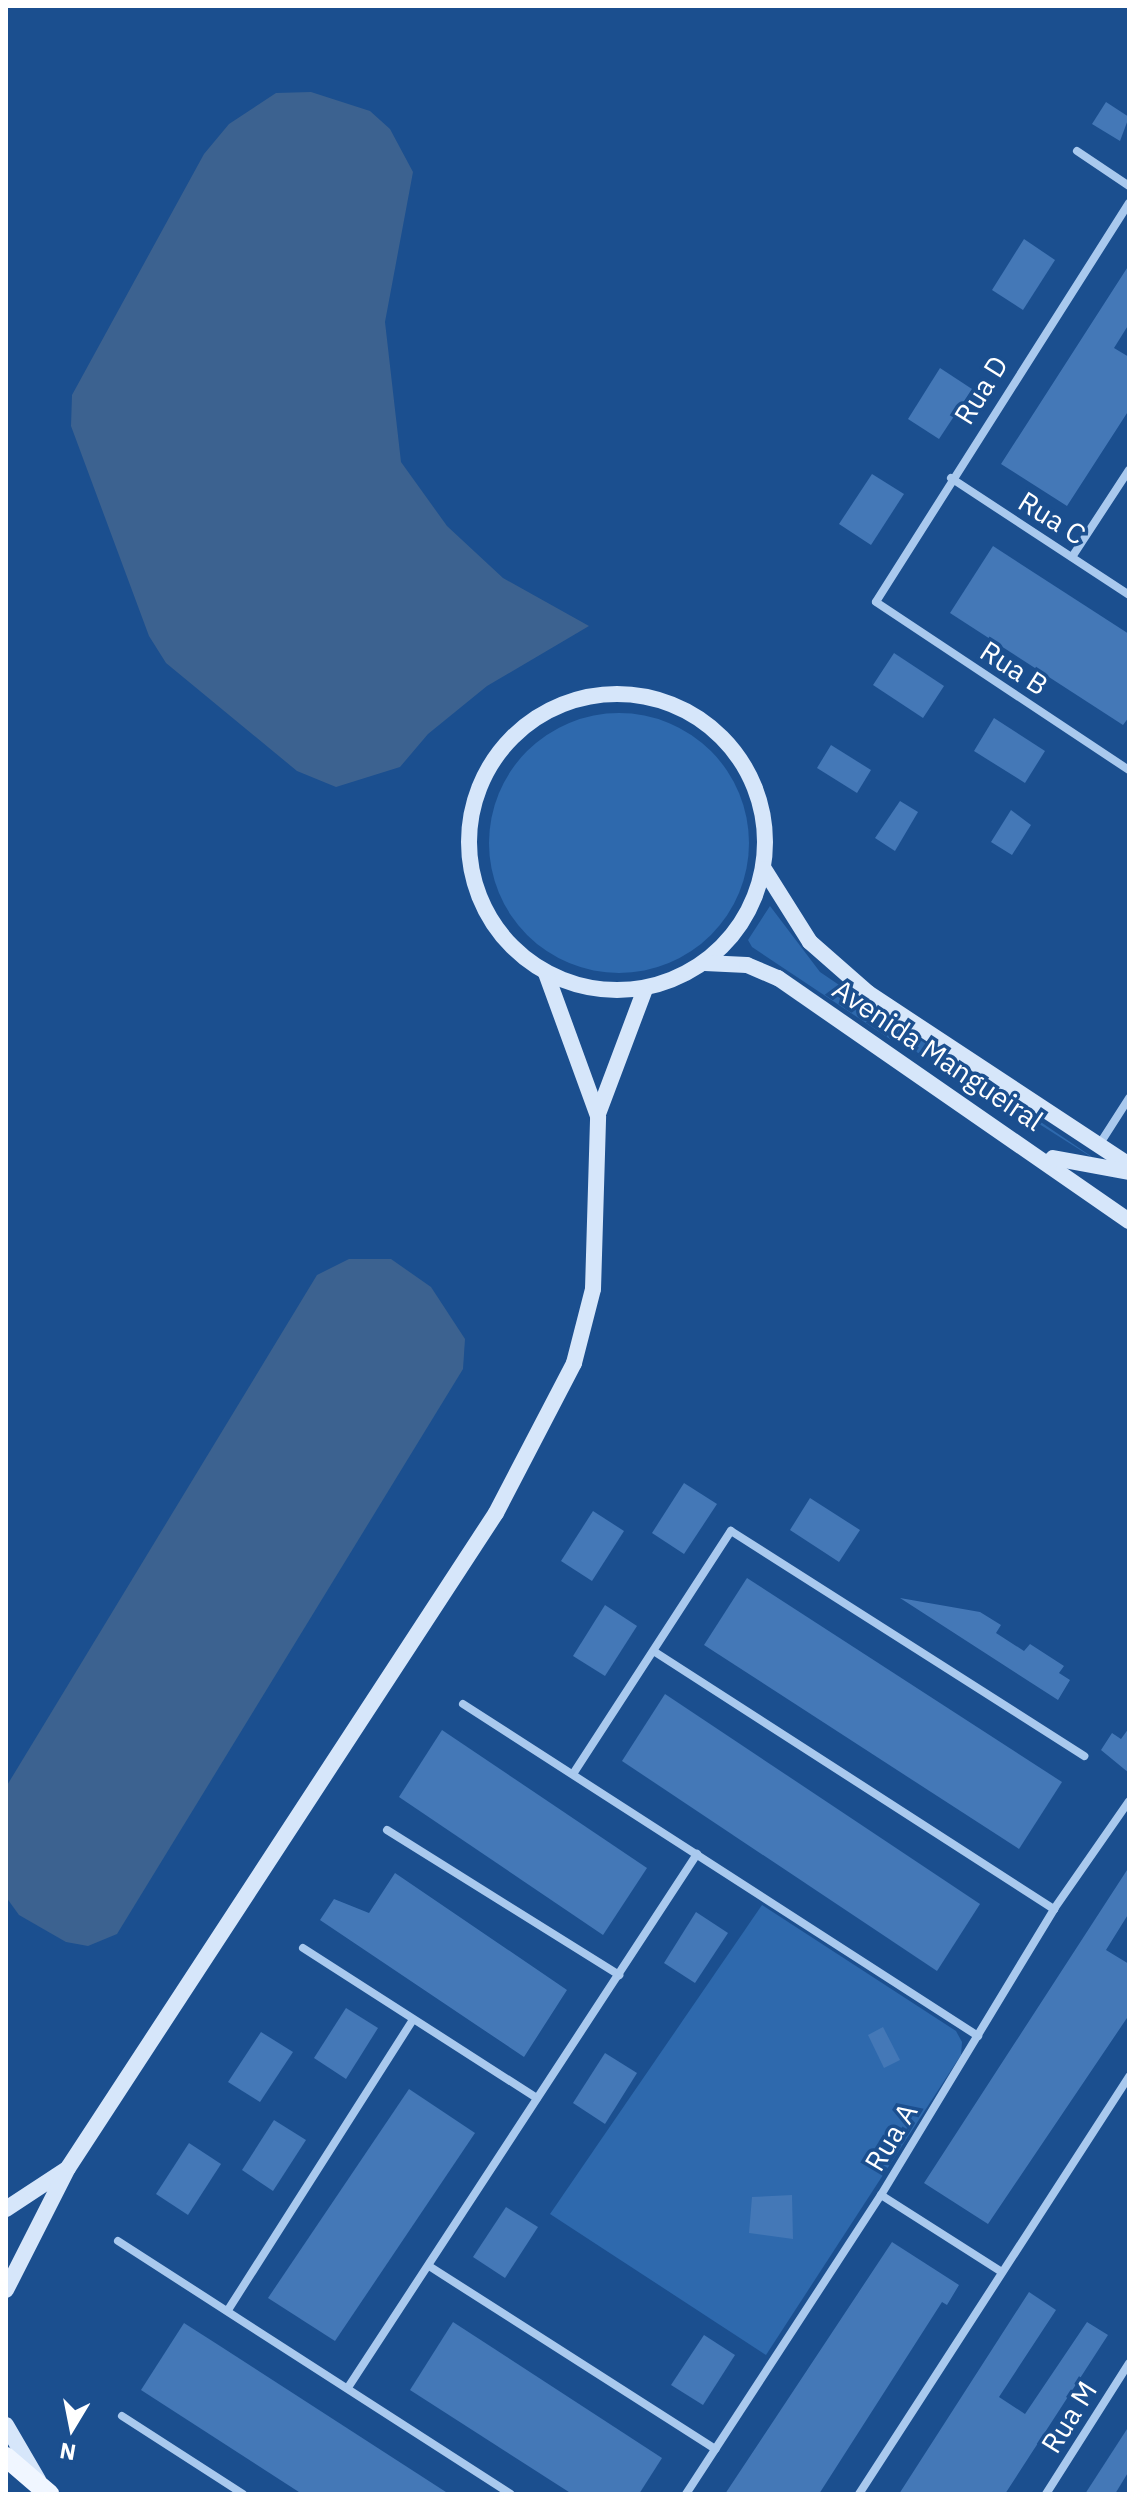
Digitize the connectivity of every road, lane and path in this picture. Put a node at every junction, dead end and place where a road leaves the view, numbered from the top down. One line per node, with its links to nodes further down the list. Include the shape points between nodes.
1 (1077, 151): 2 (street)
2 (1129, 186)
3 (1129, 203): 5 (street, Rua D)
4 (1129, 470): 6 (street)
5 (951, 478): 6 (street, Rua C); 8 (street, Rua D)
6 (1072, 557): 7 (street, Rua C)
7 (1129, 595)
8 (876, 602): 9 (street, Rua B)
9 (1129, 770)
10 (764, 869): 11 (street, via 753,905); 12 (street, via 765,818 748,771 717,731 674,704 625,693 575,698 529,720 493,756 472,801 467,851 479,900 506,943); 16 (street, Avenida Mangueiral, via 810,942 868,993)
11 (705, 963): 13 (street); 17 (street, Avenida Mangueiral, via 747,965 778,978)
12 (546, 973): 13 (street, via 594,989); 15 (street)
13 (645, 989): 15 (street)
14 (1129, 1098): 16 (street)
15 (598, 1116): 37 (street, via 593,1289 574,1363 540,1437)
16 (1099, 1145): 18 (street, Avenida Mangueiral)
17 (1036, 1152): 19 (street, via 1082,1168); 20 (street, Avenida Mangueiral)
18 (1129, 1165)
19 (1129, 1172)
20 (1129, 1221)
21 (655, 1652): 23 (street, via 731,1531); 24 (street); 30 (street)
22 (463, 1704): 24 (street)
23 (1084, 1756)
24 (573, 1774): 29 (street)
25 (1129, 1801): 26 (street, Rua A)
26 (1120, 1815): 27 (street); 30 (street, Rua A)
27 (1129, 1821)
28 (387, 1830): 32 (street)
29 (697, 1854): 32 (street); 34 (street)
30 (1054, 1909): 34 (street, Rua A)
31 (303, 1948): 33 (street)
32 (619, 1975): 36 (street)
33 (413, 2020): 36 (street); 44 (street)
34 (978, 2036): 38 (street, Rua A)
35 (1129, 2076): 42 (street)
36 (537, 2098): 41 (street)
37 (68, 2168): 39 (street); 43 (street)
38 (881, 2195): 42 (street); 49 (street, Rua A)
39 (6, 2209)
40 (118, 2241): 44 (street)
41 (429, 2266): 46 (street); 49 (street)
42 (1002, 2272): 55 (street)
43 (6, 2290)
44 (228, 2310): 46 (street)
45 (1129, 2363): 56 (street, Rua M)
46 (349, 2386): 53 (street)
47 (122, 2416): 52 (street)
48 (6, 2425): 51 (street)
49 (715, 2449): 54 (street, Rua A)
50 (6, 2457): 51 (main road)
51 (46, 2491)
52 (243, 2494)
53 (511, 2494)
54 (686, 2494)
55 (859, 2494)
56 (1046, 2494)

